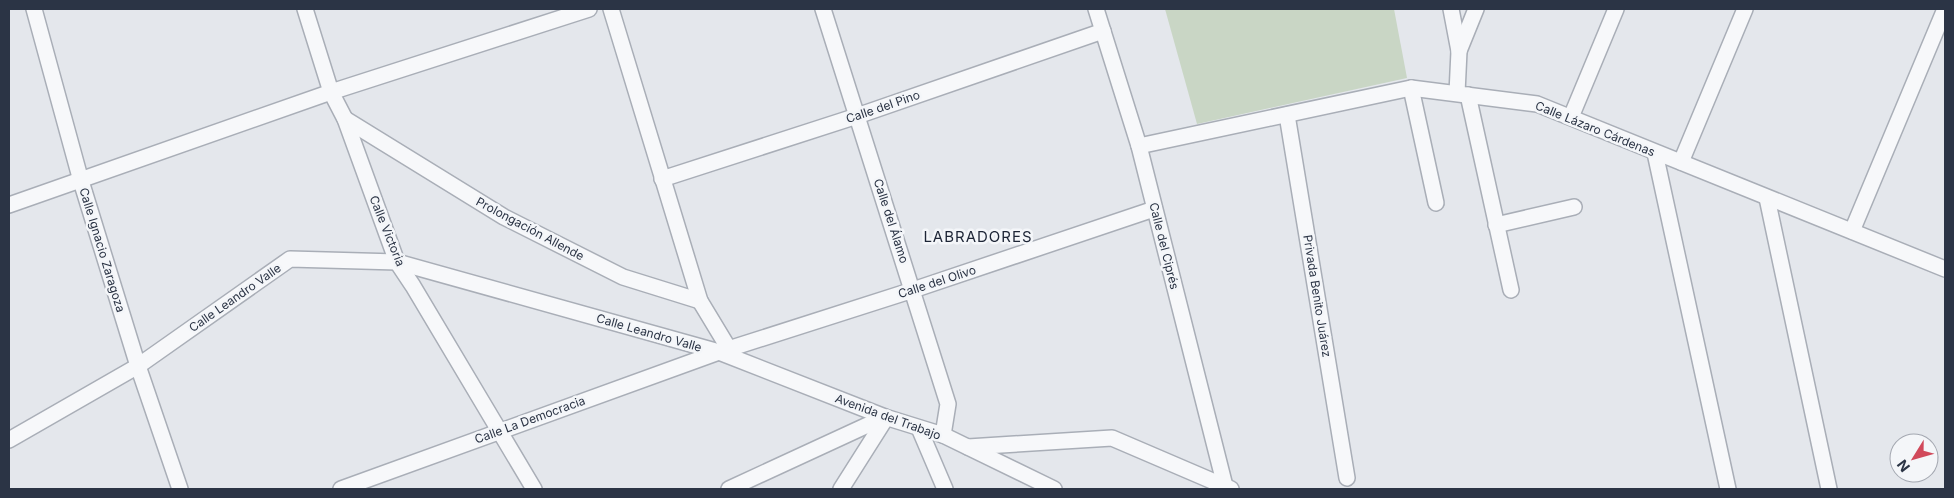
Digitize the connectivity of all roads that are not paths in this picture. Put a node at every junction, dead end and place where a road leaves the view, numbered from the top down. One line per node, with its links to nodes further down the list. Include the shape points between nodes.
1 (34, 9): 25 (street, Calle Ignacio Zaragoza)
2 (305, 9): 15 (street, Calle Victoria)
3 (589, 9): 15 (street)
4 (611, 9): 24 (street)
5 (823, 9): 18 (street, Calle del Álamo)
6 (1096, 9): 12 (street, Calle del Ciprés)
7 (1450, 9): 13 (street)
8 (1476, 9): 13 (street)
9 (1616, 9): 19 (street)
10 (1745, 9): 23 (street)
11 (1944, 15): 32 (street)
12 (1104, 31): 18 (street, Calle del Pino); 21 (street, Calle del Ciprés)
13 (1459, 51): 16 (street)
14 (1410, 88): 16 (street, Calle Lázaro Cárdenas); 17 (street, Calle Lázaro Cárdenas); 27 (street)
15 (332, 92): 20 (street, Calle Victoria); 25 (street)
16 (1462, 94): 19 (street, Calle Lázaro Cárdenas, via 1537,104); 31 (street)
17 (1287, 115): 21 (street, Calle Lázaro Cárdenas); 46 (street, Privada Benito Juárez)
18 (857, 116): 24 (street, Calle del Pino); 35 (street, Calle del Álamo)
19 (1571, 117): 22 (street, Calle Lázaro Cárdenas)
20 (345, 119): 33 (street, Calle Victoria); 37 (street, Prolongación Allende, via 504,217 623,277)
21 (1139, 146): 30 (street, Calle del Ciprés)
22 (1655, 153): 23 (street, Calle Lázaro Cárdenas); 55 (street)
23 (1681, 162): 26 (street, Calle Lázaro Cárdenas)
24 (662, 178): 37 (street)
25 (81, 181): 28 (street); 39 (street, Calle Ignacio Zaragoza)
26 (1767, 198): 32 (street, Calle Lázaro Cárdenas); 56 (street)
27 (1436, 203)
28 (9, 205)
29 (1574, 207): 31 (street)
30 (1154, 209): 35 (street, Calle del Olivo); 47 (street, Calle del Ciprés)
31 (1496, 225): 36 (street)
32 (1852, 231): 34 (street, Calle Lázaro Cárdenas)
33 (397, 262): 38 (street, Calle Leandro Valle); 39 (street, Calle Leandro Valle, via 290,259); 42 (street, Calle Victoria)
34 (1945, 269)
35 (913, 290): 38 (street, Calle del Olivo); 43 (street, Calle del Álamo, via 948,404)
36 (1511, 290)
37 (700, 301): 38 (street)
38 (724, 350): 40 (street, Avenida del Trabajo); 42 (street, Calle La Democracia)
39 (138, 366): 44 (street, Calle Leandro Valle); 48 (street, Calle Ignacio Zaragoza)
40 (886, 418): 41 (street, Avenida del Trabajo); 51 (street); 52 (street)
41 (919, 428): 43 (street, Avenida del Trabajo); 53 (street)
42 (498, 431): 49 (street, Calle La Democracia); 50 (street, Calle Victoria)
43 (943, 436): 45 (street, Avenida del Trabajo)
44 (9, 440)
45 (966, 447): 47 (street, via 1112,438); 54 (street, Avenida del Trabajo)
46 (1347, 478)
47 (1227, 488)
48 (180, 489)
49 (341, 489)
50 (534, 489)
51 (730, 489)
52 (842, 489)
53 (945, 489)
54 (1054, 489)
55 (1728, 489)
56 (1829, 489)

